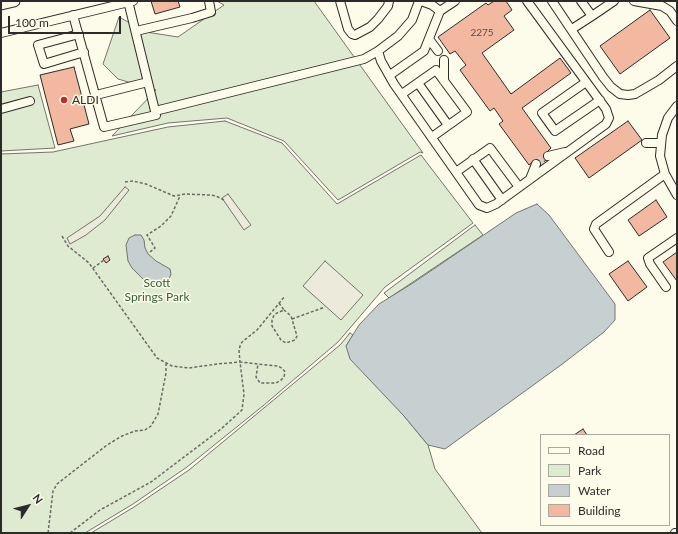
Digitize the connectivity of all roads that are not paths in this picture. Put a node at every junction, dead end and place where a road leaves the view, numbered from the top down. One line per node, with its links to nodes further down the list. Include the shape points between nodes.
1 (14, 1): 13 (main road)
2 (130, 1): 15 (street); 19 (street)
3 (209, 1): 19 (street, via 211,12)
4 (340, 1): 5 (street, via 348,29 355,35 378,19)
5 (389, 1)
6 (420, 1): 14 (street); 23 (street, via 412,20 398,36)
7 (456, 1): 14 (street)
8 (527, 1): 31 (street)
9 (552, 1): 18 (street)
10 (581, 1): 16 (street)
11 (614, 1): 16 (street)
12 (634, 1): 17 (street, via 662,6 670,11)
13 (1, 4)
14 (440, 11): 22 (street)
15 (74, 15): 20 (street); 21 (street)
16 (592, 16): 18 (street)
17 (677, 21)
18 (572, 29): 27 (street, via 604,77 620,94 635,94)
19 (136, 31): 30 (street)
20 (1, 33)
21 (79, 34): 25 (street); 25 (street, via 38,45 44,64)
22 (429, 39): 24 (street); 28 (street, via 424,51)
23 (378, 51): 28 (street); 39 (street, via 364,59)
24 (438, 51)
25 (84, 52): 34 (street)
26 (444, 60): 29 (street)
27 (677, 66)
28 (390, 75): 33 (street)
29 (444, 81): 32 (street, via 436,70); 40 (street, via 467,112)
30 (148, 82): 34 (street); 39 (street)
31 (586, 82): 35 (street); 35 (street, via 542,113 555,131)
32 (418, 83): 33 (street); 40 (street)
33 (402, 94): 41 (street)
34 (96, 95): 39 (street, via 104,127 156,115)
35 (600, 100): 44 (street, via 609,118 606,124)
36 (30, 101): 38 (street)
37 (677, 106): 43 (street, via 668,118)
38 (1, 109)
39 (156, 111)
40 (448, 125): 41 (street)
41 (432, 137): 48 (street)
42 (646, 143): 43 (street)
43 (661, 143): 49 (street, via 660,156)
44 (567, 152): 45 (street); 50 (street)
45 (548, 156)
46 (473, 160): 48 (street); 51 (street, via 490,148); 53 (street)
47 (536, 164): 50 (street)
48 (456, 172): 53 (street, via 479,205 487,208)
49 (665, 174): 52 (street); 55 (street, via 596,224 594,229)
50 (530, 180): 51 (street)
51 (519, 187): 53 (street)
52 (677, 195)
53 (502, 200)
54 (677, 238): 56 (street, via 648,258)
55 (609, 252)
56 (666, 287)

